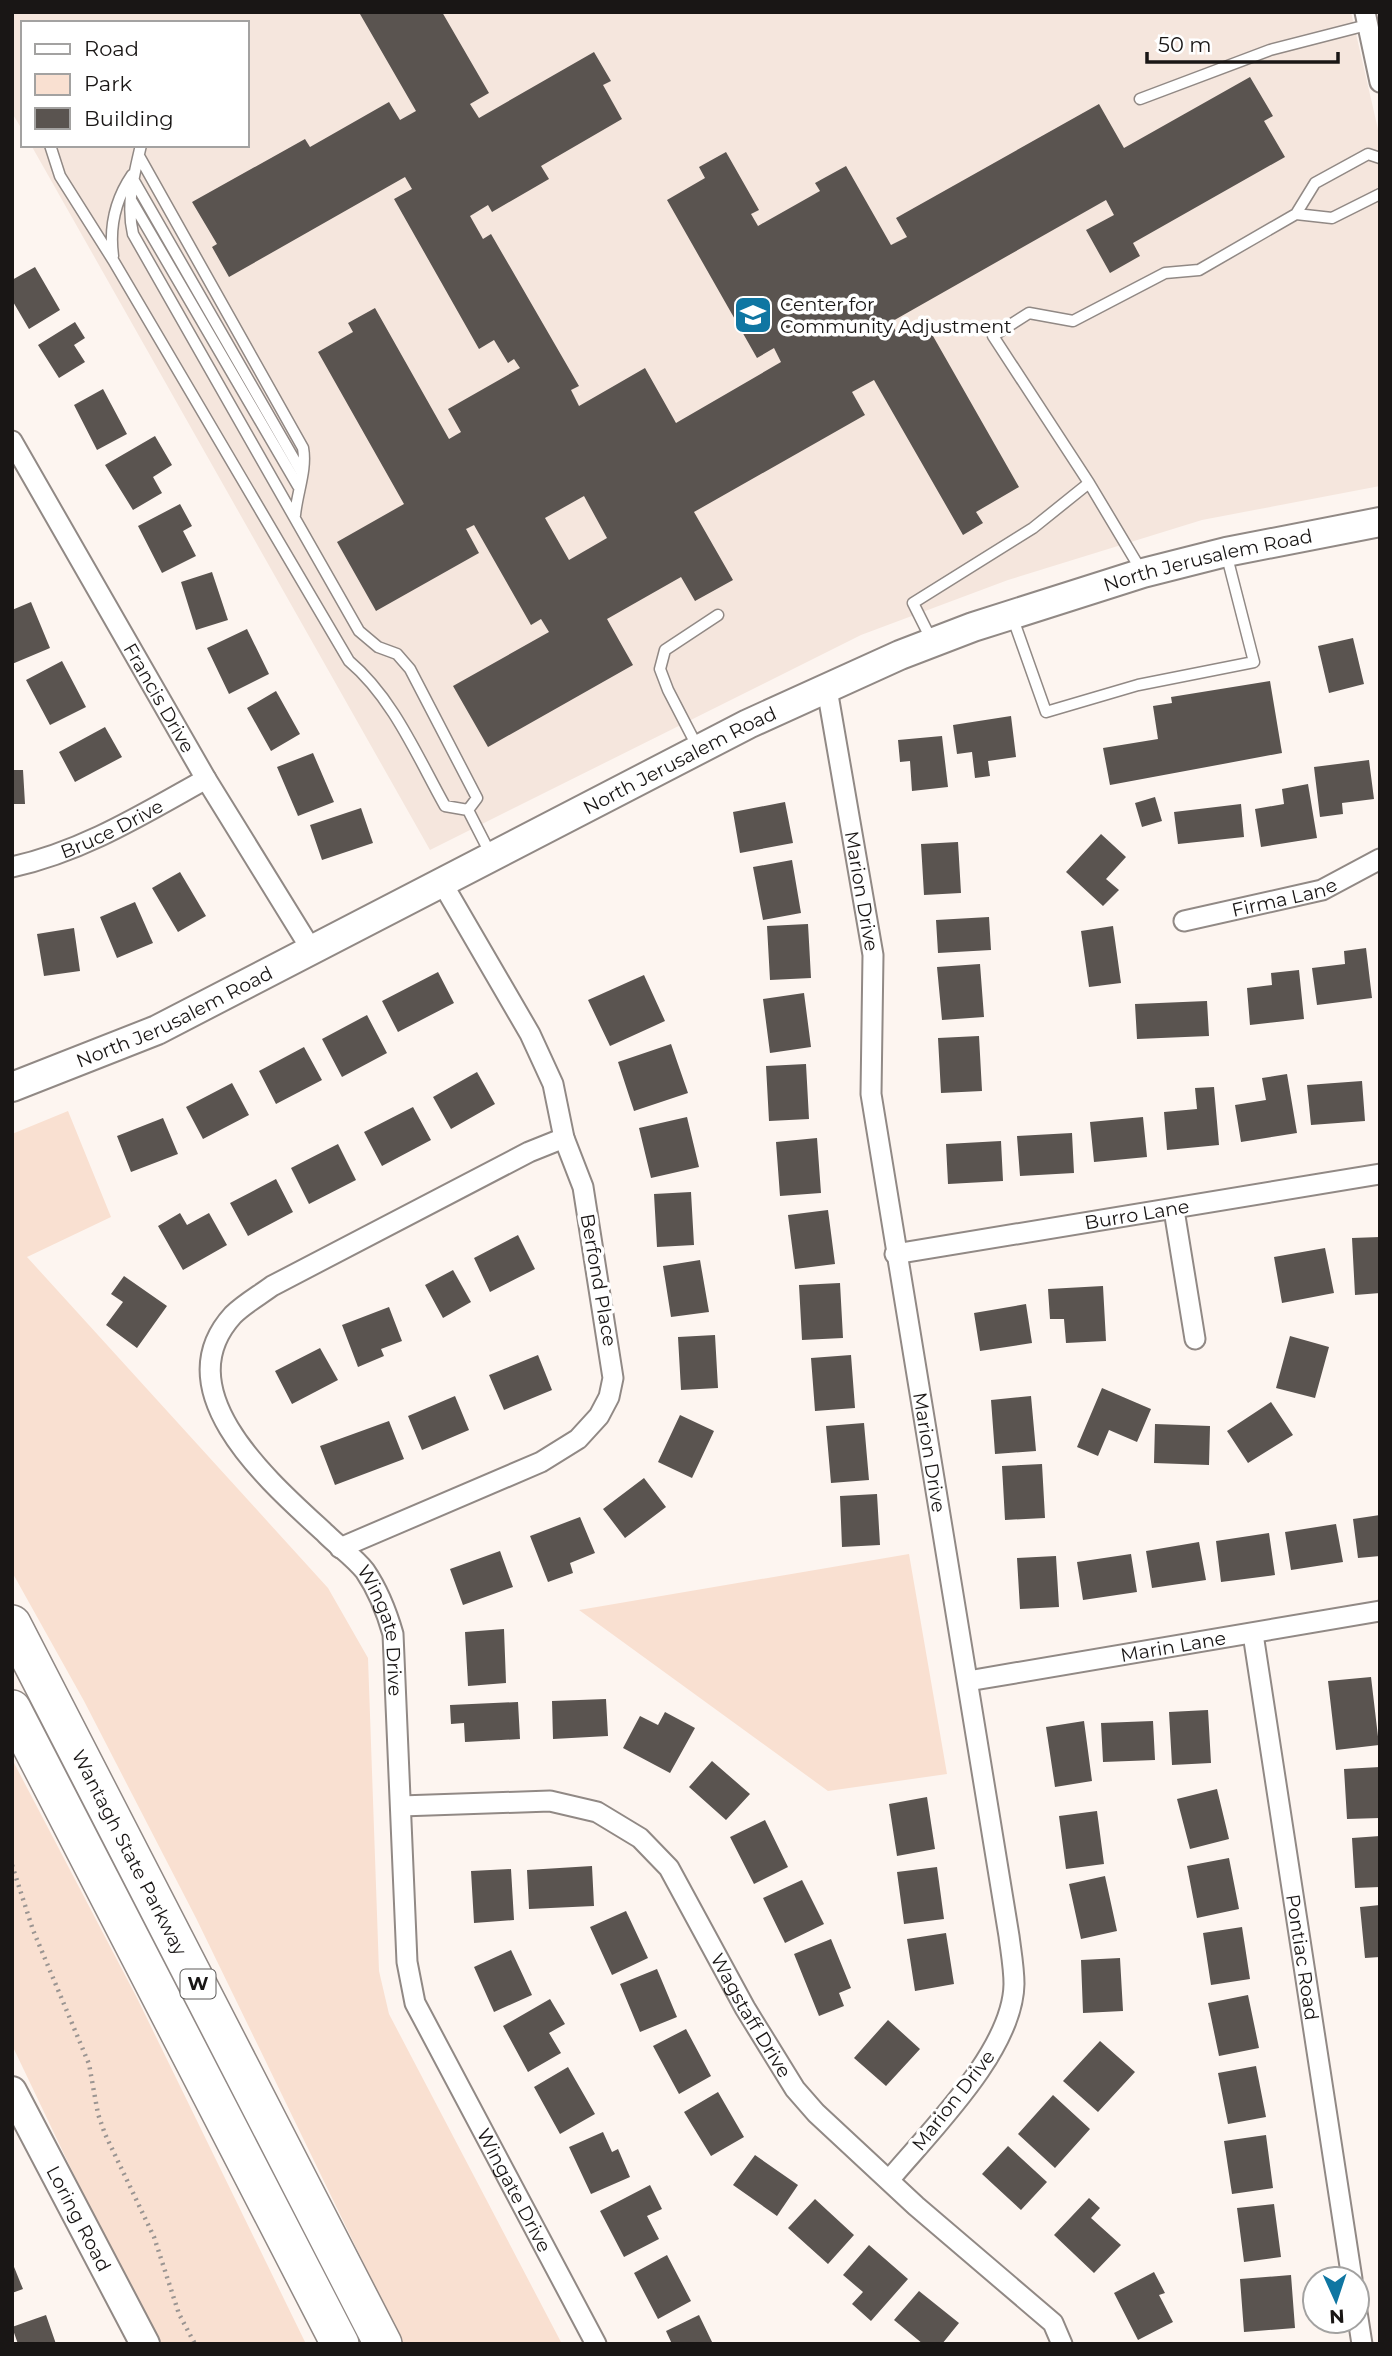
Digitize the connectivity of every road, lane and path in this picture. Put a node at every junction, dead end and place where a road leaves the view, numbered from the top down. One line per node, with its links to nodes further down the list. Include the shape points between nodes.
1 (1366, 19): 2 (street); 3 (lane)
2 (1380, 82)
3 (1140, 99)
4 (51, 147): 12 (lane, via 60,176)
5 (140, 151): 7 (lane); 14 (lane, via 303,447 306,463)
6 (1380, 158): 11 (lane, via 1367,153 1315,183)
7 (136, 168): 8 (lane); 12 (lane, via 118,194)
8 (133, 179): 10 (lane); 14 (lane)
9 (1380, 194): 11 (lane, via 1332,218)
10 (131, 200): 16 (lane); 17 (lane, via 130,220 138,244)
11 (1296, 214): 15 (lane, via 1199,270 1166,273 1073,321 1029,313 993,336)
12 (113, 260): 27 (lane, via 349,660 370,678 445,806)
13 (12, 441): 26 (street, Francis Drive)
14 (302, 472): 16 (lane)
15 (1089, 482): 20 (lane); 23 (lane, via 1033,528 912,603)
16 (298, 486): 17 (lane)
17 (295, 516): 27 (lane, via 359,631 378,647 397,654 410,669 477,798)
18 (1380, 522): 19 (main road, North Jerusalem Road)
19 (1226, 552): 20 (main road, North Jerusalem Road); 22 (lane, via 1254,662 1138,685 1046,712)
20 (1143, 573): 22 (main road, North Jerusalem Road)
21 (718, 615): 25 (lane, via 666,650 660,669)
22 (1012, 615): 23 (main road, North Jerusalem Road)
23 (933, 643): 24 (main road, North Jerusalem Road)
24 (827, 689): 25 (main road, North Jerusalem Road); 38 (street, Marion Drive, via 873,955 871,1094)
25 (699, 749): 28 (main road, North Jerusalem Road)
26 (206, 779): 30 (street, Bruce Drive, via 93,842); 33 (street, Francis Drive)
27 (468, 810): 28 (lane)
28 (491, 855): 31 (main road, North Jerusalem Road)
29 (1380, 859): 32 (street, Firma Lane, via 1322,890)
30 (12, 867)
31 (441, 881): 33 (main road, North Jerusalem Road); 35 (street, Berfond Place, via 530,1034 553,1084)
32 (1184, 920)
33 (312, 949): 34 (main road, North Jerusalem Road, via 157,1030)
34 (12, 1087)
35 (565, 1138): 40 (street, Berfond Place, via 583,1187 612,1355 609,1397 599,1416 578,1439 541,1462); 40 (street, Wingate Drive, via 529,1152 272,1286 234,1315 217,1339 208,1372 216,1408 234,1437 277,1486)
36 (1380, 1174): 37 (street, Burro Lane)
37 (1174, 1210): 38 (street, Burro Lane); 39 (street)
38 (895, 1254): 44 (street, Marion Drive)
39 (1195, 1339)
40 (340, 1548): 46 (street, Wingate Drive, via 364,1571 393,1634)
41 (1380, 1611): 43 (street, Marin Lane)
42 (12, 1624): 54 (highway, Wantagh State Parkway / W)
43 (1253, 1634): 44 (street, Marin Lane); 50 (street, Pontiac Road)
44 (968, 1681): 49 (street, Marion Drive, via 1014,1987 1003,2029 986,2062)
45 (12, 1709): 53 (highway, Wantagh State Parkway / W)
46 (401, 1806): 49 (street, Wagstaff Drive, via 550,1801 597,1812 640,1838 669,1868 795,2089); 55 (street, Wingate Drive, via 407,1962 415,2003)
47 (12, 1865): 52 (path, via 33,1930 89,2064 105,2134 153,2237 179,2314)
48 (12, 2091): 51 (main road, Loring Road)
49 (890, 2179): 56 (street, Wagstaff Drive, via 1053,2323)
50 (1350, 2265)
51 (145, 2344)
52 (195, 2344)
53 (340, 2344)
54 (383, 2344)
55 (596, 2344)
56 (1062, 2344)

